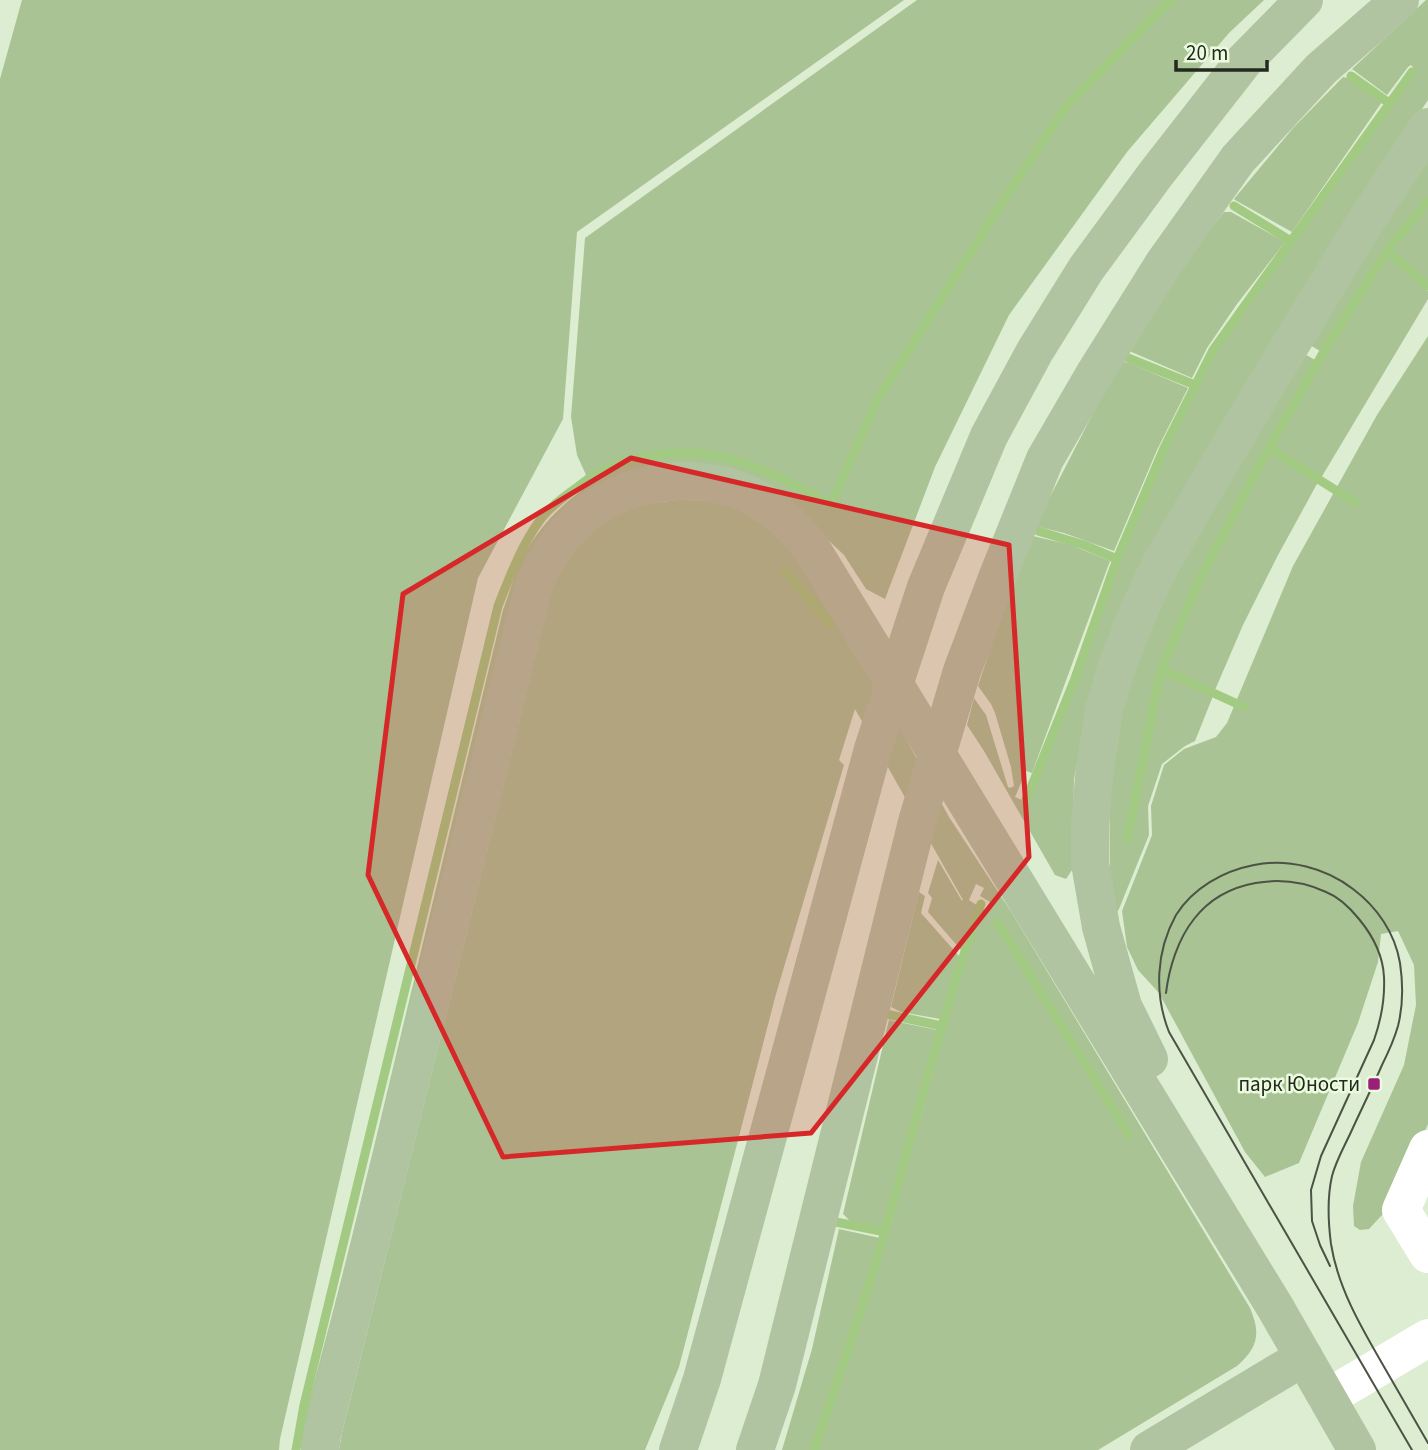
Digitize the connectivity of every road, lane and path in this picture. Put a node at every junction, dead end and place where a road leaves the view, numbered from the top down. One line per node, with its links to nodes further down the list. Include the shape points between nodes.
1 (1304, 0): 11 (main road, via 1244,61 1086,269 989,436 926,587 873,748 702,1379)
2 (1400, 0): 12 (main road, via 1321,69 1238,159 1164,262 1045,459 962,671 917,822 780,1372)
3 (1428, 127): 6 (main road, via 1358,232 1159,568 1116,669 1104,710 1094,777 1090,863 1101,927 1123,1006)
4 (1428, 1149): 5 (street, via 1401,1210)
5 (1428, 1254)
6 (1275, 1307): 8 (main road); 10 (main road, via 810,545 770,507 745,494 691,481 662,482 635,488 586,514 565,533 536,581)
7 (1428, 1338): 9 (street)
8 (1304, 1357): 9 (main road); 13 (main road)
9 (1327, 1398): 14 (main road)
10 (320, 1450)
11 (678, 1450)
12 (755, 1450)
13 (1149, 1450)
14 (1357, 1450)

